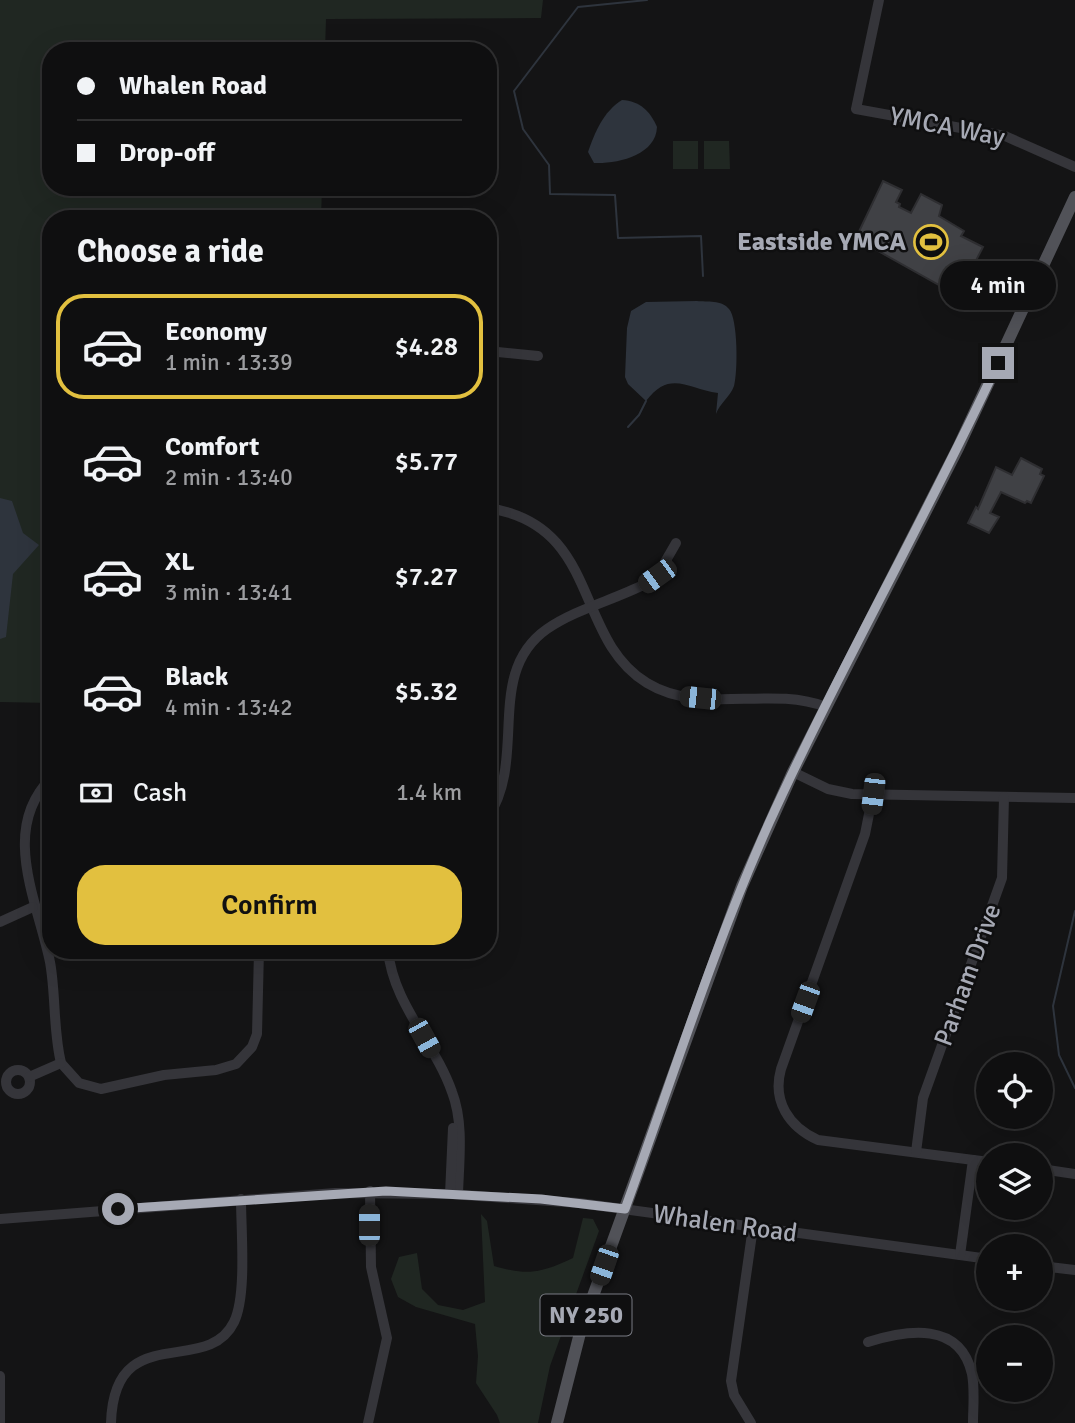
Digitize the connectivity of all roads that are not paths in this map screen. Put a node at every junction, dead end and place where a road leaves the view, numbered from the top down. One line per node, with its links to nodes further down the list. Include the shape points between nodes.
1 (879, 0): 2 (street, YMCA Way, via 856,109 1005,136)
2 (1075, 167)
3 (1075, 197): 9 (main road, NY 250, via 958,448)
4 (497, 352): 5 (street)
5 (538, 356)
6 (497, 511): 8 (street, via 526,521 556,543 577,572)
7 (676, 543): 8 (street, via 657,576)
8 (593, 608): 9 (street, via 620,661 664,691 700,698 804,700); 15 (street, via 547,629 516,667 511,682 507,771)
9 (825, 707): 10 (main road, NY 250)
10 (793, 772): 12 (street, via 836,792); 32 (main road, NY 250, via 719,947)
11 (42, 787): 16 (street, via 26,807 20,831 22,873)
12 (873, 794): 13 (street); 24 (street, via 865,834 784,1062 778,1093 790,1120 818,1140)
13 (1004, 797): 14 (street); 24 (street, Parham Drive, via 1002,878 923,1098)
14 (1075, 798)
15 (497, 801)
16 (33, 907): 17 (street); 18 (street)
17 (0, 922)
18 (42, 932)
19 (49, 959): 22 (street)
20 (259, 959): 22 (street, via 257,1034 236,1064 101,1089 79,1083)
21 (390, 959): 30 (street, via 394,981 448,1080 456,1105 459,1145)
22 (61, 1063): 23 (street)
23 (29, 1077)
24 (916, 1152): 25 (street)
25 (973, 1160): 26 (street); 35 (street)
26 (976, 1160)
27 (1053, 1171): 28 (street)
28 (1075, 1174)
29 (370, 1191): 30 (street, Whalen Road); 31 (street, Whalen Road); 43 (street, via 371,1267 387,1338)
30 (454, 1194): 32 (street, Whalen Road)
31 (242, 1199): 33 (street, Whalen Road); 42 (street, via 241,1298 230,1330 213,1343 132,1367 116,1387)
32 (625, 1209): 34 (street, Whalen Road); 44 (main road, NY 250, via 570,1363)
33 (0, 1219)
34 (753, 1227): 35 (street, Whalen Road); 45 (street, via 731,1381)
35 (960, 1255): 36 (street, Whalen Road)
36 (976, 1257)
37 (1053, 1267): 38 (street)
38 (1075, 1270)
39 (868, 1342): 46 (street, via 921,1332 953,1343 972,1375)
40 (0, 1376): 41 (street)
41 (0, 1423)
42 (111, 1423)
43 (368, 1423)
44 (557, 1423)
45 (751, 1423)
46 (973, 1423)

